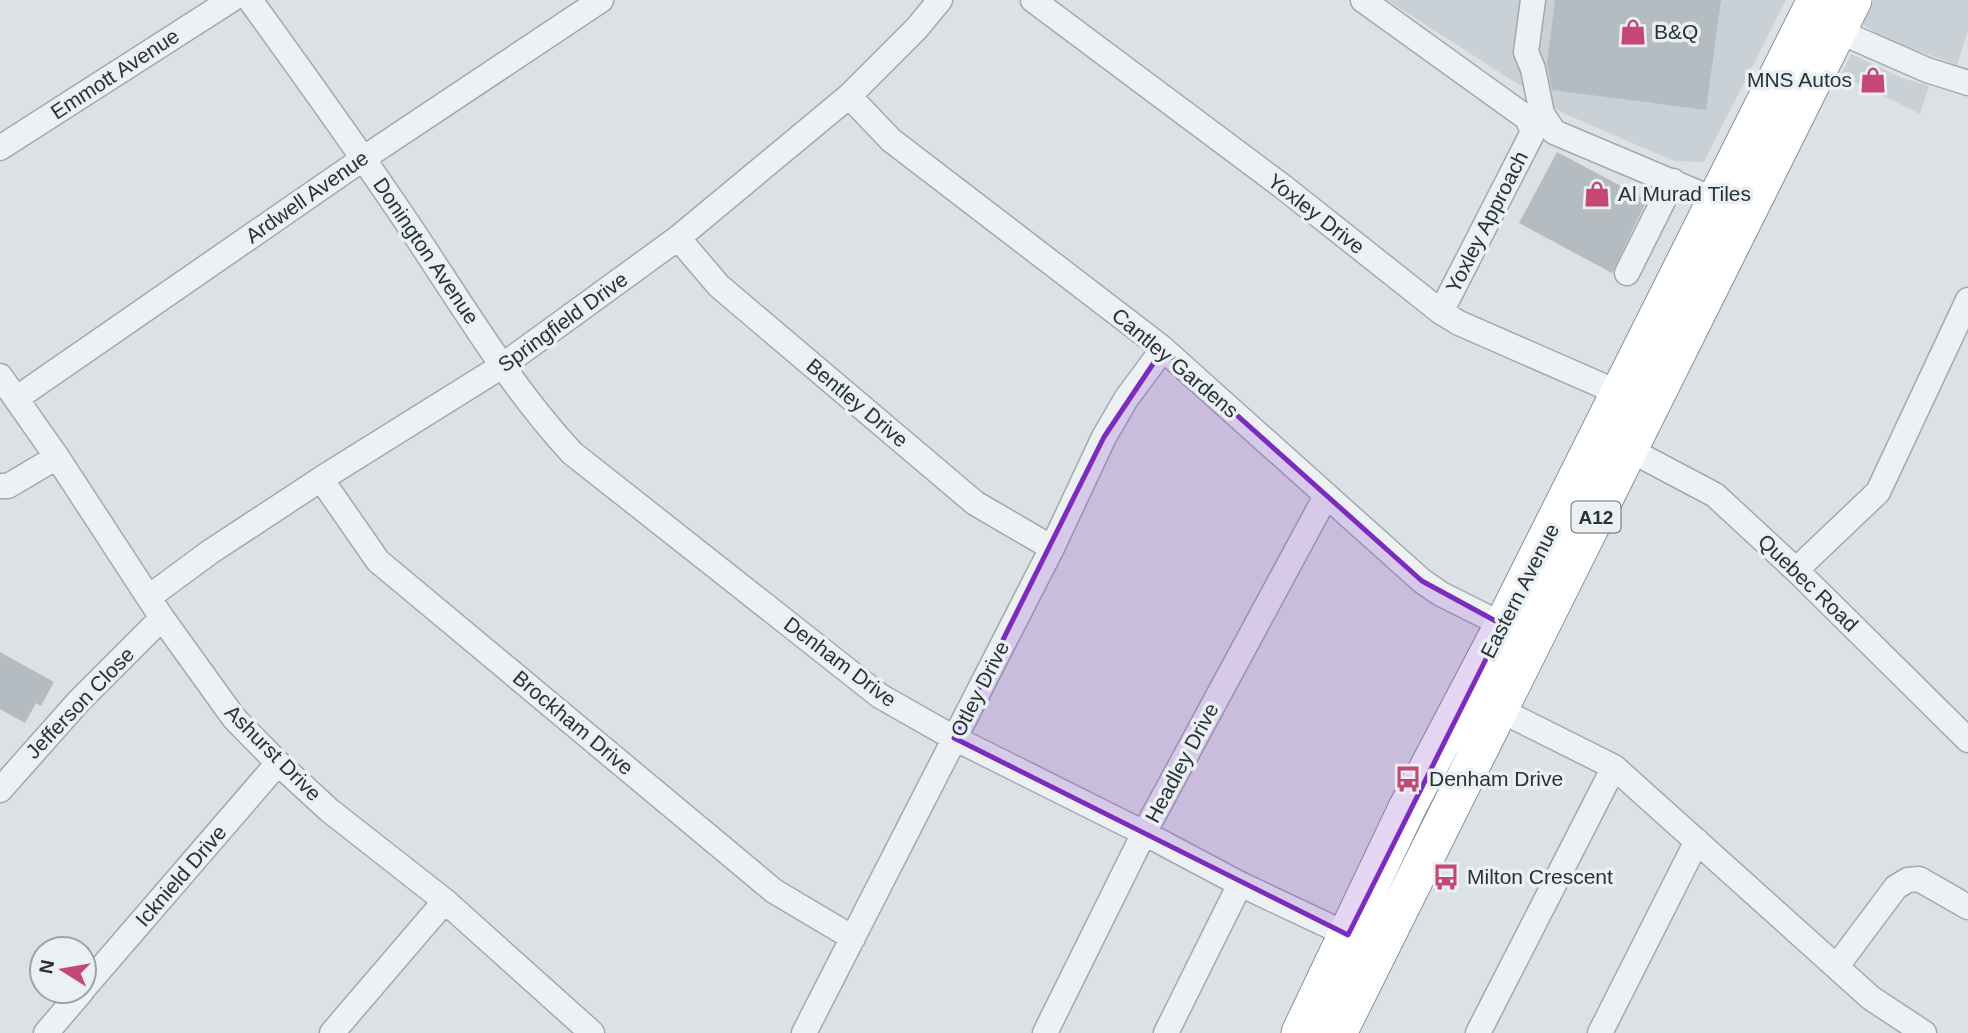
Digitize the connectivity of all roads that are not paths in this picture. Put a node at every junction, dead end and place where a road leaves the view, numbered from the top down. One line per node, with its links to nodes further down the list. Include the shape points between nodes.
1 (231, 0): 13 (street, Emmott Avenue)
2 (250, 0): 14 (street, Donington Avenue)
3 (601, 0): 14 (street, Ardwell Avenue)
4 (940, 0): 11 (street, Springfield Drive)
5 (1033, 0): 20 (street, Yoxley Drive, via 1282,186)
6 (1363, 0): 12 (street)
7 (1533, 0): 12 (street, via 1526,52)
8 (1816, 0): 16 (highway, Eastern Avenue / A12)
9 (1846, 15): 10 (street, via 1906,62); 26 (highway, Eastern Avenue / A12)
10 (1968, 83)
11 (849, 96): 17 (street, Springfield Drive); 21 (street, Cantley Gardens, via 891,140)
12 (1543, 132): 15 (street); 20 (street, Yoxley Approach)
13 (0, 148)
14 (364, 158): 22 (street, Donington Avenue); 25 (street, Ardwell Avenue)
15 (1674, 181): 16 (street); 18 (street)
16 (1715, 201): 24 (highway, Eastern Avenue / A12)
17 (678, 238): 22 (street, Springfield Drive); 31 (street, Bentley Drive, via 719,286 975,503)
18 (1627, 273)
19 (1968, 300): 32 (street, via 1878,492)
20 (1441, 312): 24 (street, Yoxley Drive)
21 (1163, 349): 30 (street, Cantley Gardens); 31 (street, Otley Drive, via 1104,437)
22 (502, 366): 28 (street, Springfield Drive); 38 (street, Denham Drive, via 540,419 572,453 880,696)
23 (0, 376): 25 (street, Ashurst Drive)
24 (1619, 393): 35 (highway, Eastern Avenue / A12)
25 (17, 398): 27 (street, Ashurst Drive)
26 (1630, 450): 32 (street, Quebec Road, via 1715,495); 36 (highway, Eastern Avenue / A12)
27 (57, 457): 29 (street, via 8,486); 33 (street, Ashurst Drive)
28 (321, 479): 33 (street, Springfield Drive); 48 (street, Brockham Drive, via 378,561 774,891)
29 (0, 486)
30 (1326, 496): 35 (street, Cantley Gardens, via 1422,581); 42 (street, Headley Drive)
31 (1052, 548): 38 (street, Otley Drive)
32 (1796, 570): 37 (street, Quebec Road)
33 (149, 597): 34 (street, Ashurst Drive)
34 (162, 618): 39 (street, Ashurst Drive, via 234,719); 41 (street, Jefferson Close, via 79,701)
35 (1503, 625): 47 (highway, Eastern Avenue / A12)
36 (1500, 710): 40 (street); 59 (highway, Eastern Avenue / A12)
37 (1964, 729)
38 (954, 738): 42 (street, Denham Drive); 48 (street, Otley Drive)
39 (278, 763): 45 (street, Ashurst Drive, via 329,810); 50 (street, Icknield Drive)
40 (1614, 767): 43 (street); 60 (street)
41 (0, 790)
42 (1144, 833): 44 (street, Denham Drive); 56 (street, Headley Drive)
43 (1696, 841): 49 (street); 61 (street)
44 (1240, 884): 47 (street, Denham Drive); 57 (street)
45 (445, 901): 53 (street); 54 (street, Ashurst Drive)
46 (1968, 908): 49 (street, via 1919,879 1908,880 1896,887)
47 (1348, 935): 58 (highway, Eastern Avenue / A12)
48 (853, 938): 55 (street, Otley Drive)
49 (1837, 966): 62 (street, via 1871,998)
50 (98, 973)
51 (70, 1005): 52 (street, Icknield Drive)
52 (46, 1033)
53 (332, 1033)
54 (592, 1033)
55 (804, 1033)
56 (1045, 1033)
57 (1166, 1033)
58 (1300, 1033)
59 (1338, 1033)
60 (1478, 1033)
61 (1600, 1033)
62 (1924, 1033)

